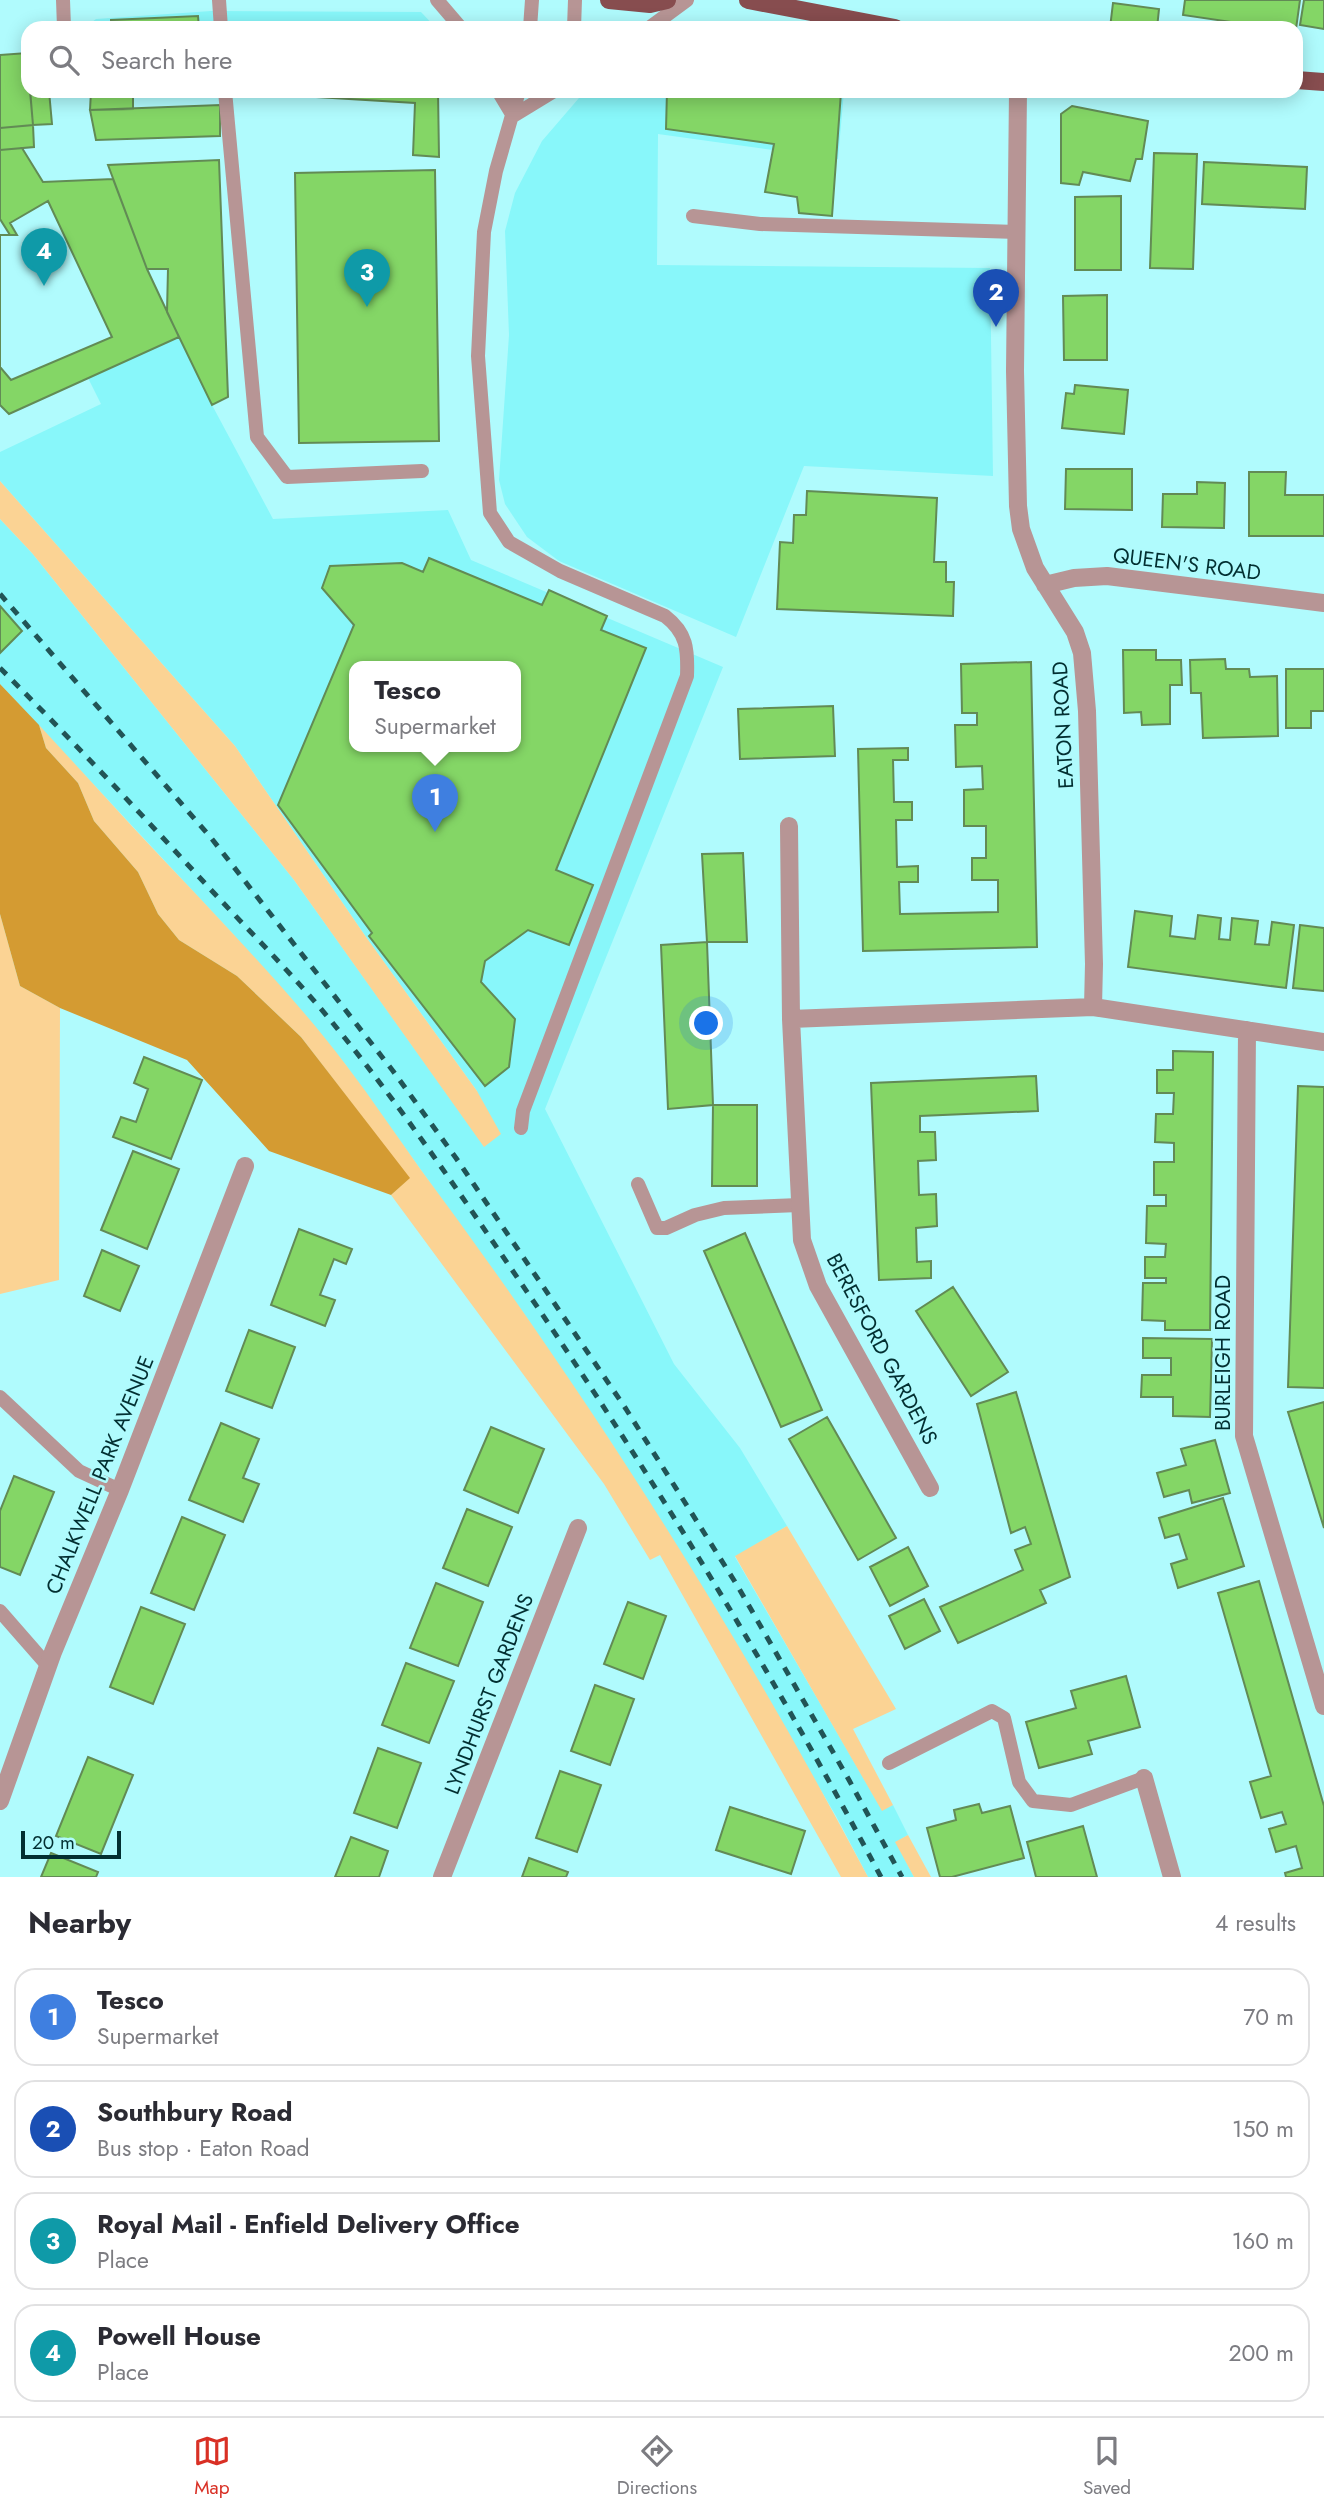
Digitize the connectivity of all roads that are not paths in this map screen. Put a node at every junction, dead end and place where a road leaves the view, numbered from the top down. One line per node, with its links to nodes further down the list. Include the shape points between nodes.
1 (63, 0): 10 (lane)
2 (219, 0): 11 (lane)
3 (437, 0): 12 (lane)
4 (532, 0): 13 (lane)
5 (575, 0): 14 (lane)
6 (609, 0): 7 (main road, via 650,4)
7 (667, 0)
8 (688, 0): 15 (lane)
9 (748, 0): 16 (main road)
10 (64, 21)
11 (220, 21)
12 (455, 21)
13 (530, 21)
14 (574, 21)
15 (659, 21)
16 (858, 21)
17 (1303, 80): 18 (main road)
18 (1324, 82)
19 (226, 98): 27 (lane, via 257,437 287,477)
20 (502, 98): 24 (lane)
21 (517, 98): 24 (lane)
22 (543, 98): 24 (lane)
23 (1018, 98): 26 (street, EATON ROAD)
24 (513, 116): 35 (lane, via 484,232 478,356 491,513 509,542 559,571 665,616 676,625 688,649 687,676 523,1111)
25 (693, 216): 26 (lane, via 782,225)
26 (1017, 232): 28 (street, EATON ROAD, via 1018,506 1026,545)
27 (422, 471)
28 (1045, 585): 29 (street, QUEEN'S ROAD, via 1107,576); 31 (street, EATON ROAD, via 1075,632 1082,653)
29 (1324, 603)
30 (789, 826): 32 (street, BERESFORD GARDENS)
31 (1093, 1007): 32 (street); 33 (street)
32 (791, 1019): 38 (street, BERESFORD GARDENS)
33 (1247, 1030): 34 (street); 45 (street, BURLEIGH ROAD, via 1244,1436)
34 (1324, 1042)
35 (521, 1128)
36 (245, 1166): 41 (street, CHALKWELL PARK AVENUE)
37 (638, 1184): 38 (lane, via 657,1228 724,1208)
38 (799, 1205): 40 (street, BERESFORD GARDENS, via 802,1240 818,1286)
39 (0, 1397): 41 (lane, via 79,1472)
40 (930, 1488)
41 (120, 1490): 44 (street, CHALKWELL PARK AVENUE)
42 (578, 1528): 49 (street, LYNDHURST GARDENS)
43 (0, 1611): 44 (lane)
44 (48, 1666): 48 (street, CHALKWELL PARK AVENUE)
45 (1324, 1706)
46 (889, 1763): 47 (lane, via 992,1711 1004,1718 1019,1782 1034,1801 1071,1805)
47 (1143, 1779): 50 (street)
48 (0, 1801)
49 (442, 1877)
50 (1172, 1877)

